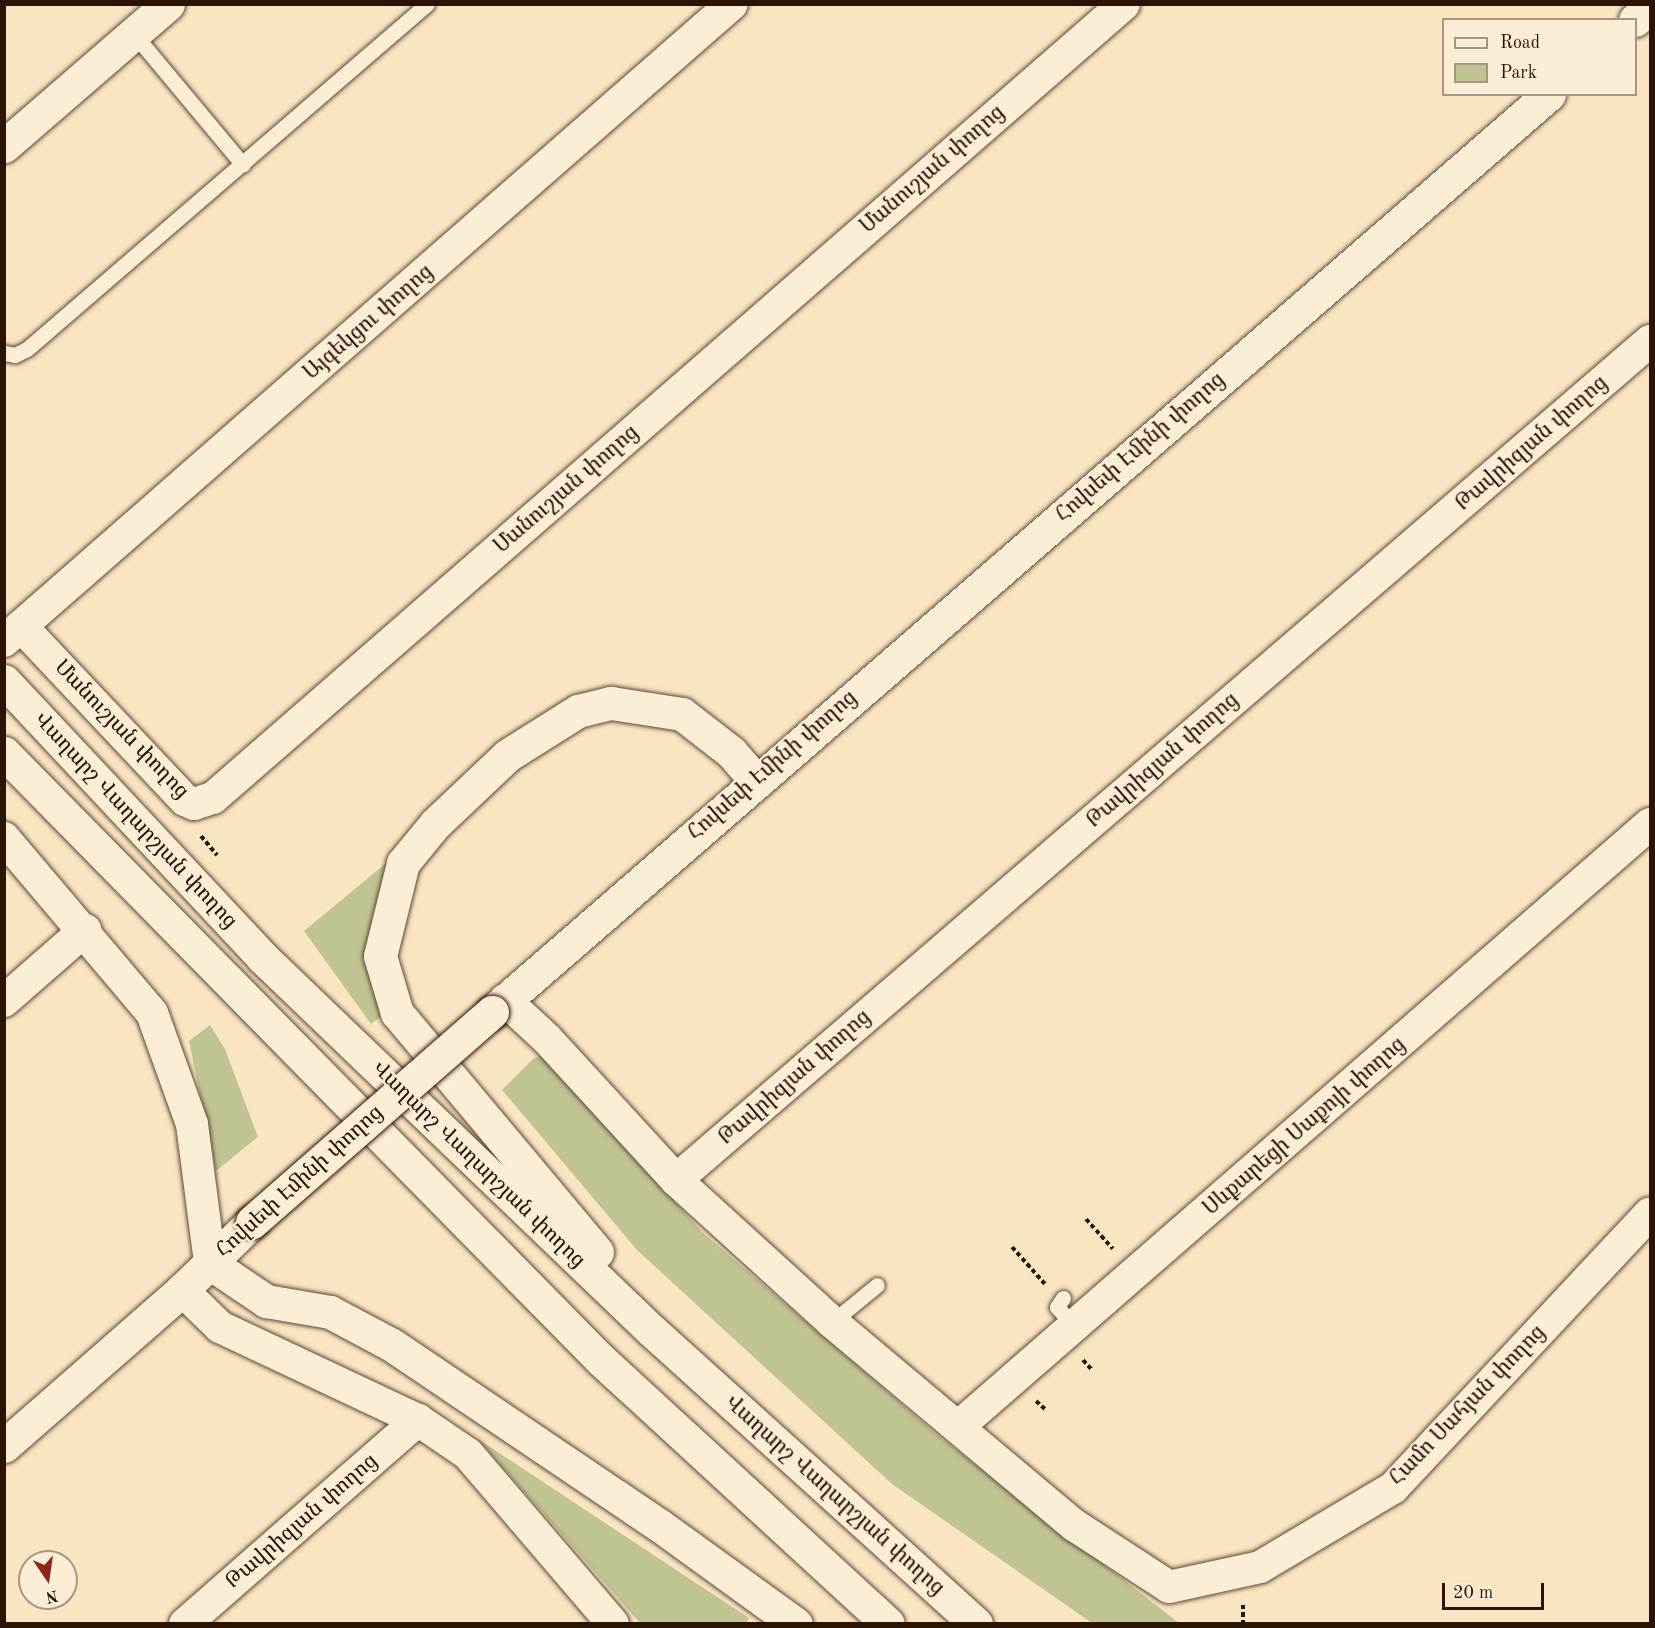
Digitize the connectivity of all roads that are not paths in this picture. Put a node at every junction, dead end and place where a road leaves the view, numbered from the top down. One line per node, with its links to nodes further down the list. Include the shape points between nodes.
1 (168, 4): 7 (main road)
2 (426, 4): 10 (lane)
3 (732, 4): 13 (street, Այգեկցու փողոց)
4 (1124, 4): 13 (street, Մանուշյան փողոց, via 213,798 194,804 185,800)
5 (1650, 6): 6 (main road)
6 (1637, 18)
7 (134, 34): 9 (main road); 10 (lane)
8 (1547, 96): 16 (main road, Հովսեփ Էմինի փողոց)
9 (4, 146)
10 (243, 165): 12 (lane, via 27,349 15,355)
11 (1650, 341): 22 (street, Թավրիզյան փողոց)
12 (4, 353)
13 (13, 633)
14 (4, 681): 30 (main road, Վաղարշ Վաղարշյան փողոց, via 262,957)
15 (4, 753): 37 (main road, Վաղարշ Վաղարշյան փողոց, via 600,1359)
16 (756, 781): 21 (main road, Հովսեփ Էմինի փողոց); 30 (main road, via 731,752 682,714 611,703 578,711 508,755 435,824 403,863 388,910 380,956 396,1013 594,1249)
17 (1650, 824): 29 (street, Սևքարեցի Սաքոյի փողոց)
18 (4, 838): 19 (street)
19 (85, 930): 20 (street); 24 (street, via 152,1013 192,1124)
20 (4, 1001)
21 (498, 1006): 22 (street, Համո Սահյան փողոց, via 547,1039); 24 (main road, Հովսեփ Էմինի փողոց, bridge)
22 (676, 1180): 28 (street, Համո Սահյան փողոց)
23 (1650, 1214): 32 (street, Համո Սահյան փողոց, via 1393,1488 1260,1567 1169,1587 1074,1525)
24 (210, 1263): 26 (main road, Հովսեփ Էմինի փողոց); 36 (main road, via 266,1301 330,1312 392,1345 659,1525)
25 (877, 1285): 28 (lane)
26 (182, 1290): 31 (street, via 220,1327); 33 (main road, Հովսեփ Էմինի փողոց)
27 (1063, 1298): 29 (lane, via 1057,1307)
28 (832, 1322): 32 (street, Համո Սահյան փողոց)
29 (1075, 1327): 32 (street, Սևքարեցի Սաքոյի փողոց)
30 (651, 1330): 38 (main road, Վաղարշ Վաղարշյան փողոց)
31 (418, 1420): 34 (street, Թավրիզյան փողոց); 35 (street, via 468,1454)
32 (958, 1427)
33 (4, 1446)
34 (185, 1623)
35 (613, 1623)
36 (796, 1623)
37 (888, 1623)
38 (976, 1623)

